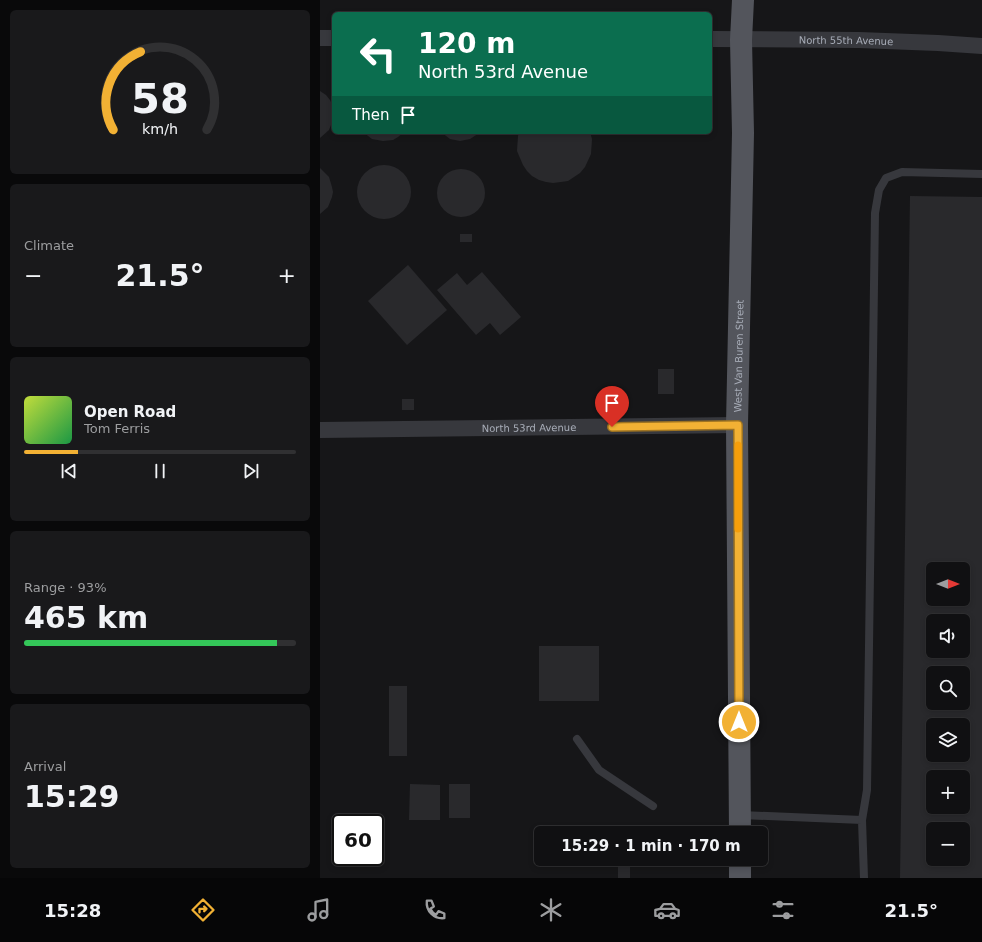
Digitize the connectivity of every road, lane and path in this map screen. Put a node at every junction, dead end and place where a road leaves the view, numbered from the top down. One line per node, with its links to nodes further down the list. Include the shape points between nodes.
1 (743, 0): 5 (main road, West Van Buren Street)
2 (320, 38): 3 (street)
3 (332, 38)
4 (712, 39): 5 (street, North 55th Avenue)
5 (741, 40): 6 (street, North 55th Avenue, via 859,40); 8 (main road, West Van Buren Street, via 743,133)
6 (982, 46)
7 (982, 174): 12 (lane, via 902,172 886,178 879,190 875,213 867,790)
8 (738, 425): 9 (street, North 53rd Avenue); 13 (main road, West Van Buren Street)
9 (320, 430)
10 (577, 739): 11 (lane, via 598,770)
11 (653, 806)
12 (862, 820): 13 (lane); 16 (lane)
13 (740, 824)
14 (740, 866): 15 (main road)
15 (740, 878)
16 (864, 878)

